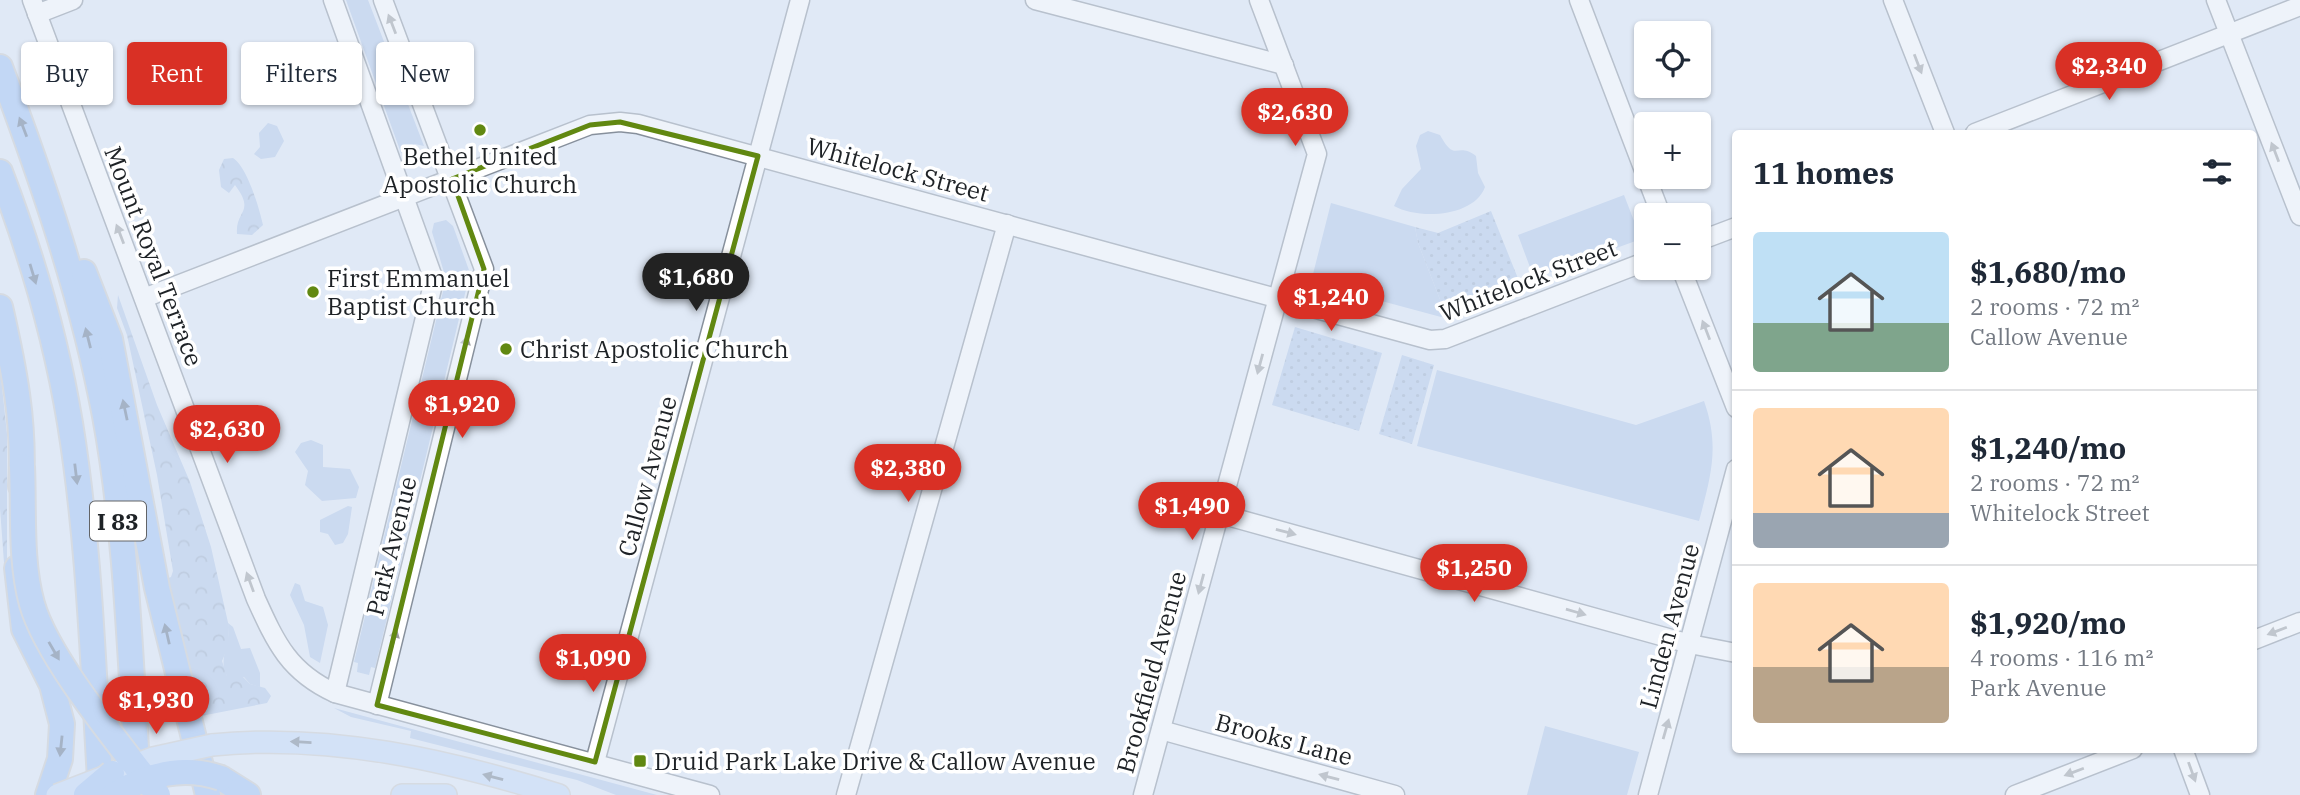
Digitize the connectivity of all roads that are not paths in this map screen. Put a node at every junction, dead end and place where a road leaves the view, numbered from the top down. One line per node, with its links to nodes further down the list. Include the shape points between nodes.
1 (73, 0): 11 (street)
2 (333, 0): 21 (street, Park Avenue)
3 (383, 0): 19 (street, Park Avenue, one-way to 3)
4 (800, 0): 17 (street, Callow Avenue)
5 (1035, 0): 13 (street)
6 (1259, 0): 13 (street, Brookfield Avenue)
7 (1578, 0): 22 (street)
8 (1893, 0): 15 (street, one-way to 15)
9 (2216, 0): 12 (street)
10 (2300, 6): 12 (street)
11 (35, 7): 29 (street, Mount Royal Terrace, one-way to 11)
12 (2229, 34): 16 (street); 23 (street, one-way to 12)
13 (1284, 65): 30 (street, Brookfield Avenue, via 1317,154)
14 (0, 67): 20 (highway, I 83, one-way to 14)
15 (1944, 130)
16 (1983, 130)
17 (758, 156): 19 (street, Whitelock Street, via 638,124 602,122); 24 (street, Whitelock Street); 45 (street, Callow Avenue)
18 (0, 172): 47 (highway, I 83, one-way to 47, via 56,353 70,425)
19 (452, 179): 21 (street, Whitelock Street); 41 (street, Park Avenue, one-way to 19, via 484,269)
20 (45, 187): 46 (highway, one-way to 20, via 157,588 110,339); 51 (highway, I 83, one-way to 20, via 120,538 105,419 72,274)
21 (405, 197): 29 (street, Whitelock Street); 40 (street, Park Avenue, via 433,280)
22 (1656, 203)
23 (2300, 216)
24 (1007, 224): 30 (street, Whitelock Street); 58 (street)
25 (1732, 229): 26 (street)
26 (1711, 236)
27 (1634, 266): 30 (street, Whitelock Street, via 1435,341)
28 (1686, 280): 32 (street, one-way to 28)
29 (144, 298): 40 (street, Mount Royal Terrace, one-way to 29, via 314,683 277,645)
30 (1278, 298): 35 (street, Brookfield Avenue, one-way to 35)
31 (0, 307): 33 (highway, via 18,388)
32 (1732, 398)
33 (22, 466): 48 (highway, one-way to 48, bridge, via 16,576 20,610 30,644 52,685 62,724 60,760); 52 (highway, one-way to 52, bridge, via 28,587 41,626 62,665)
34 (1732, 484): 38 (street, Linden Avenue)
35 (1220, 514): 38 (street, one-way to 38); 42 (street, Brookfield Avenue, one-way to 42)
36 (2300, 622): 37 (street, one-way to 37)
37 (2257, 639)
38 (1690, 644): 39 (street); 61 (street, Linden Avenue, one-way to 38)
39 (1732, 652)
40 (335, 693): 41 (street, Mount Royal Terrace)
41 (377, 705): 45 (street, Mount Royal Terrace)
42 (1161, 730): 59 (street, Brookfield Avenue); 60 (street, Brooks Lane, one-way to 42)
43 (2123, 753): 62 (street, one-way to 62)
44 (2184, 753): 63 (street, one-way to 63)
45 (595, 762): 57 (street, Mount Royal Terrace)
46 (214, 787): 47 (highway, bridge, via 182,770); 53 (highway)
47 (109, 788): 49 (main road, bridge); 50 (highway, bridge); 56 (main road, one-way to 47, bridge, via 368,750 281,741 212,745 153,758)
48 (48, 795)
49 (57, 795)
50 (86, 795)
51 (139, 795)
52 (158, 795)
53 (248, 795)
54 (402, 795): 55 (main road)
55 (446, 795)
56 (559, 795)
57 (710, 795)
58 (846, 795)
59 (1143, 795)
60 (1395, 795)
61 (1648, 795)
62 (2015, 795)
63 (2200, 795)

